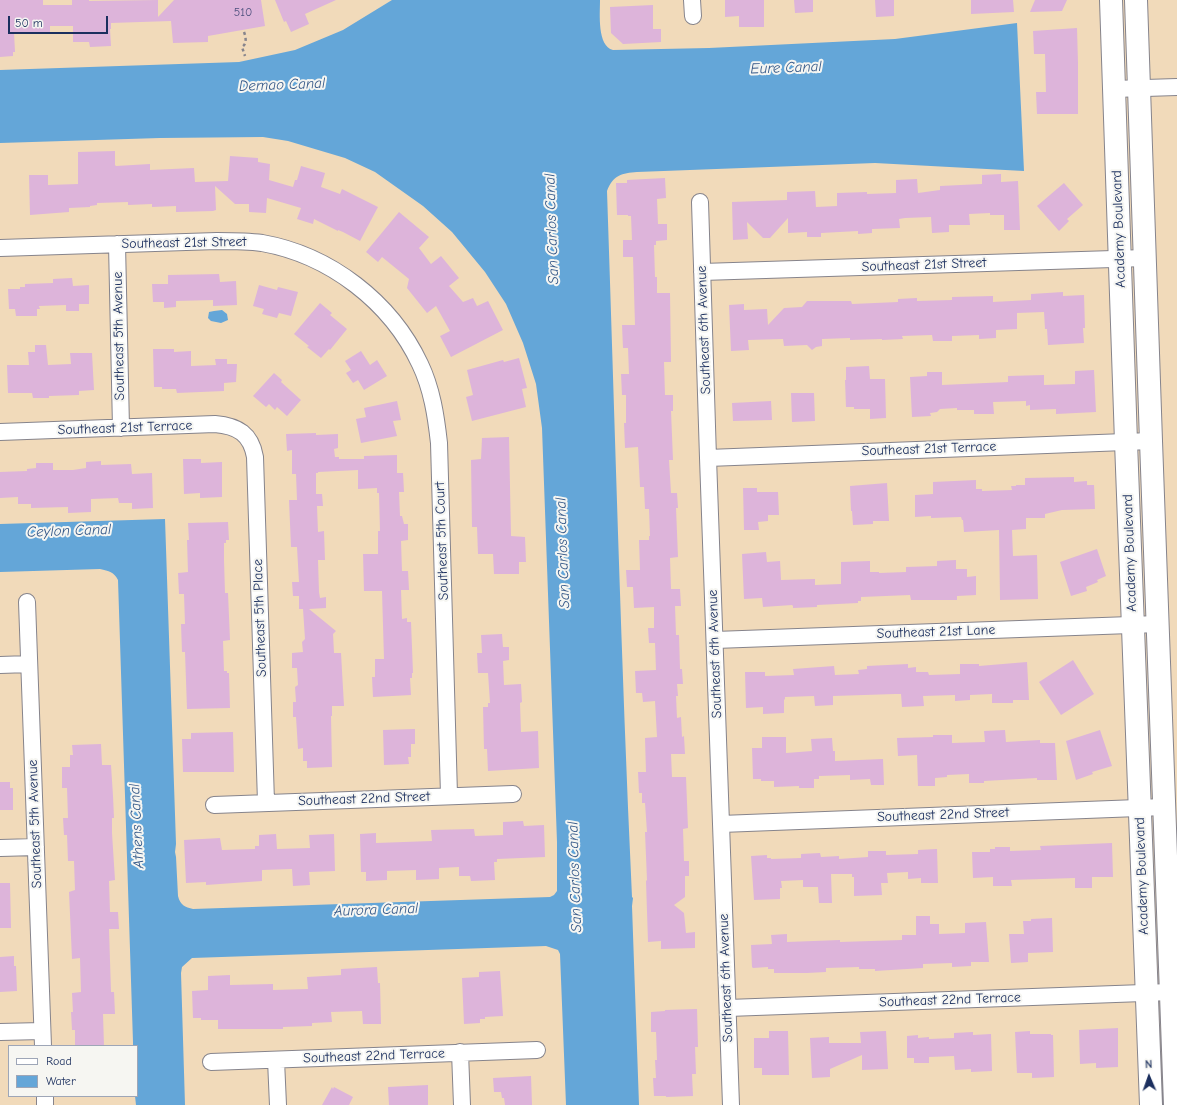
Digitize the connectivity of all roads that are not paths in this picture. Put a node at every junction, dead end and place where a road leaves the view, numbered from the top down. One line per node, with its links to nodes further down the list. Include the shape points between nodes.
1 (1111, 0): 5 (street, Academy Boulevard)
2 (1136, 0): 4 (street, Academy Boulevard)
3 (1177, 87): 4 (street)
4 (1139, 88): 5 (street); 9 (street, Academy Boulevard)
5 (1114, 89): 10 (street, Academy Boulevard)
6 (700, 202): 11 (street, Southeast 6th Avenue)
7 (117, 244): 8 (street, Southeast 21st Street); 12 (street, Southeast 21st Street, via 239,241 277,247 326,265 347,278); 13 (street, Southeast 5th Avenue)
8 (0, 248)
9 (1145, 258): 10 (street, Southeast 21st Street); 16 (street, Academy Boulevard)
10 (1120, 259): 11 (street, Southeast 21st Street); 17 (street, Academy Boulevard)
11 (702, 272): 18 (street, Southeast 6th Avenue)
12 (376, 303): 26 (street, Southeast 5th Court, via 403,335 419,362 432,397 437,420)
13 (121, 428): 14 (street, Southeast 21st Terrace); 15 (street, Southeast 21st Terrace, via 225,425 240,430)
14 (0, 432)
15 (246, 436): 27 (street, Southeast 5th Place, via 251,442 255,457)
16 (1151, 441): 17 (street, Southeast 21st Terrace); 20 (street, Academy Boulevard)
17 (1126, 442): 18 (street, Southeast 21st Terrace); 21 (street, Academy Boulevard)
18 (708, 458): 22 (street, Southeast 6th Avenue)
19 (27, 602): 23 (street, Southeast 5th Avenue)
20 (1158, 624): 21 (street, Southeast 21st Lane); 29 (street, Academy Boulevard)
21 (1133, 625): 22 (street, Southeast 21st Lane); 30 (street, Academy Boulevard)
22 (715, 640): 31 (street, Southeast 6th Avenue)
23 (29, 664): 24 (street); 32 (street, Southeast 5th Avenue)
24 (0, 665)
25 (513, 794): 26 (street, Southeast 22nd Street)
26 (449, 795): 27 (street, Southeast 22nd Street)
27 (266, 802): 28 (street, Southeast 22nd Street)
28 (214, 804)
29 (1164, 807): 30 (street, Southeast 22nd Street); 34 (street, Academy Boulevard)
30 (1139, 808): 31 (street, Southeast 22nd Street); 35 (street, Academy Boulevard)
31 (721, 824): 38 (street, Southeast 6th Avenue)
32 (36, 847): 33 (street); 40 (street, Southeast 5th Avenue)
33 (0, 848)
34 (1172, 896): 35 (street); 36 (street, Academy Boulevard)
35 (1143, 898): 37 (street, Academy Boulevard)
36 (1171, 992): 37 (street, Southeast 22nd Terrace); 49 (street, Academy Boulevard)
37 (1147, 993): 38 (street, Southeast 22nd Terrace); 48 (street, Academy Boulevard)
38 (728, 1008): 47 (street, Southeast 6th Avenue)
39 (0, 1032): 40 (street)
40 (43, 1038)
41 (537, 1050): 42 (street, Southeast 22nd Terrace)
42 (460, 1052): 43 (street, Southeast 22nd Terrace); 46 (street)
43 (276, 1060): 44 (street, Southeast 22nd Terrace); 45 (street)
44 (211, 1062)
45 (278, 1105)
46 (462, 1105)
47 (730, 1105)
48 (1151, 1105)
49 (1175, 1105)

